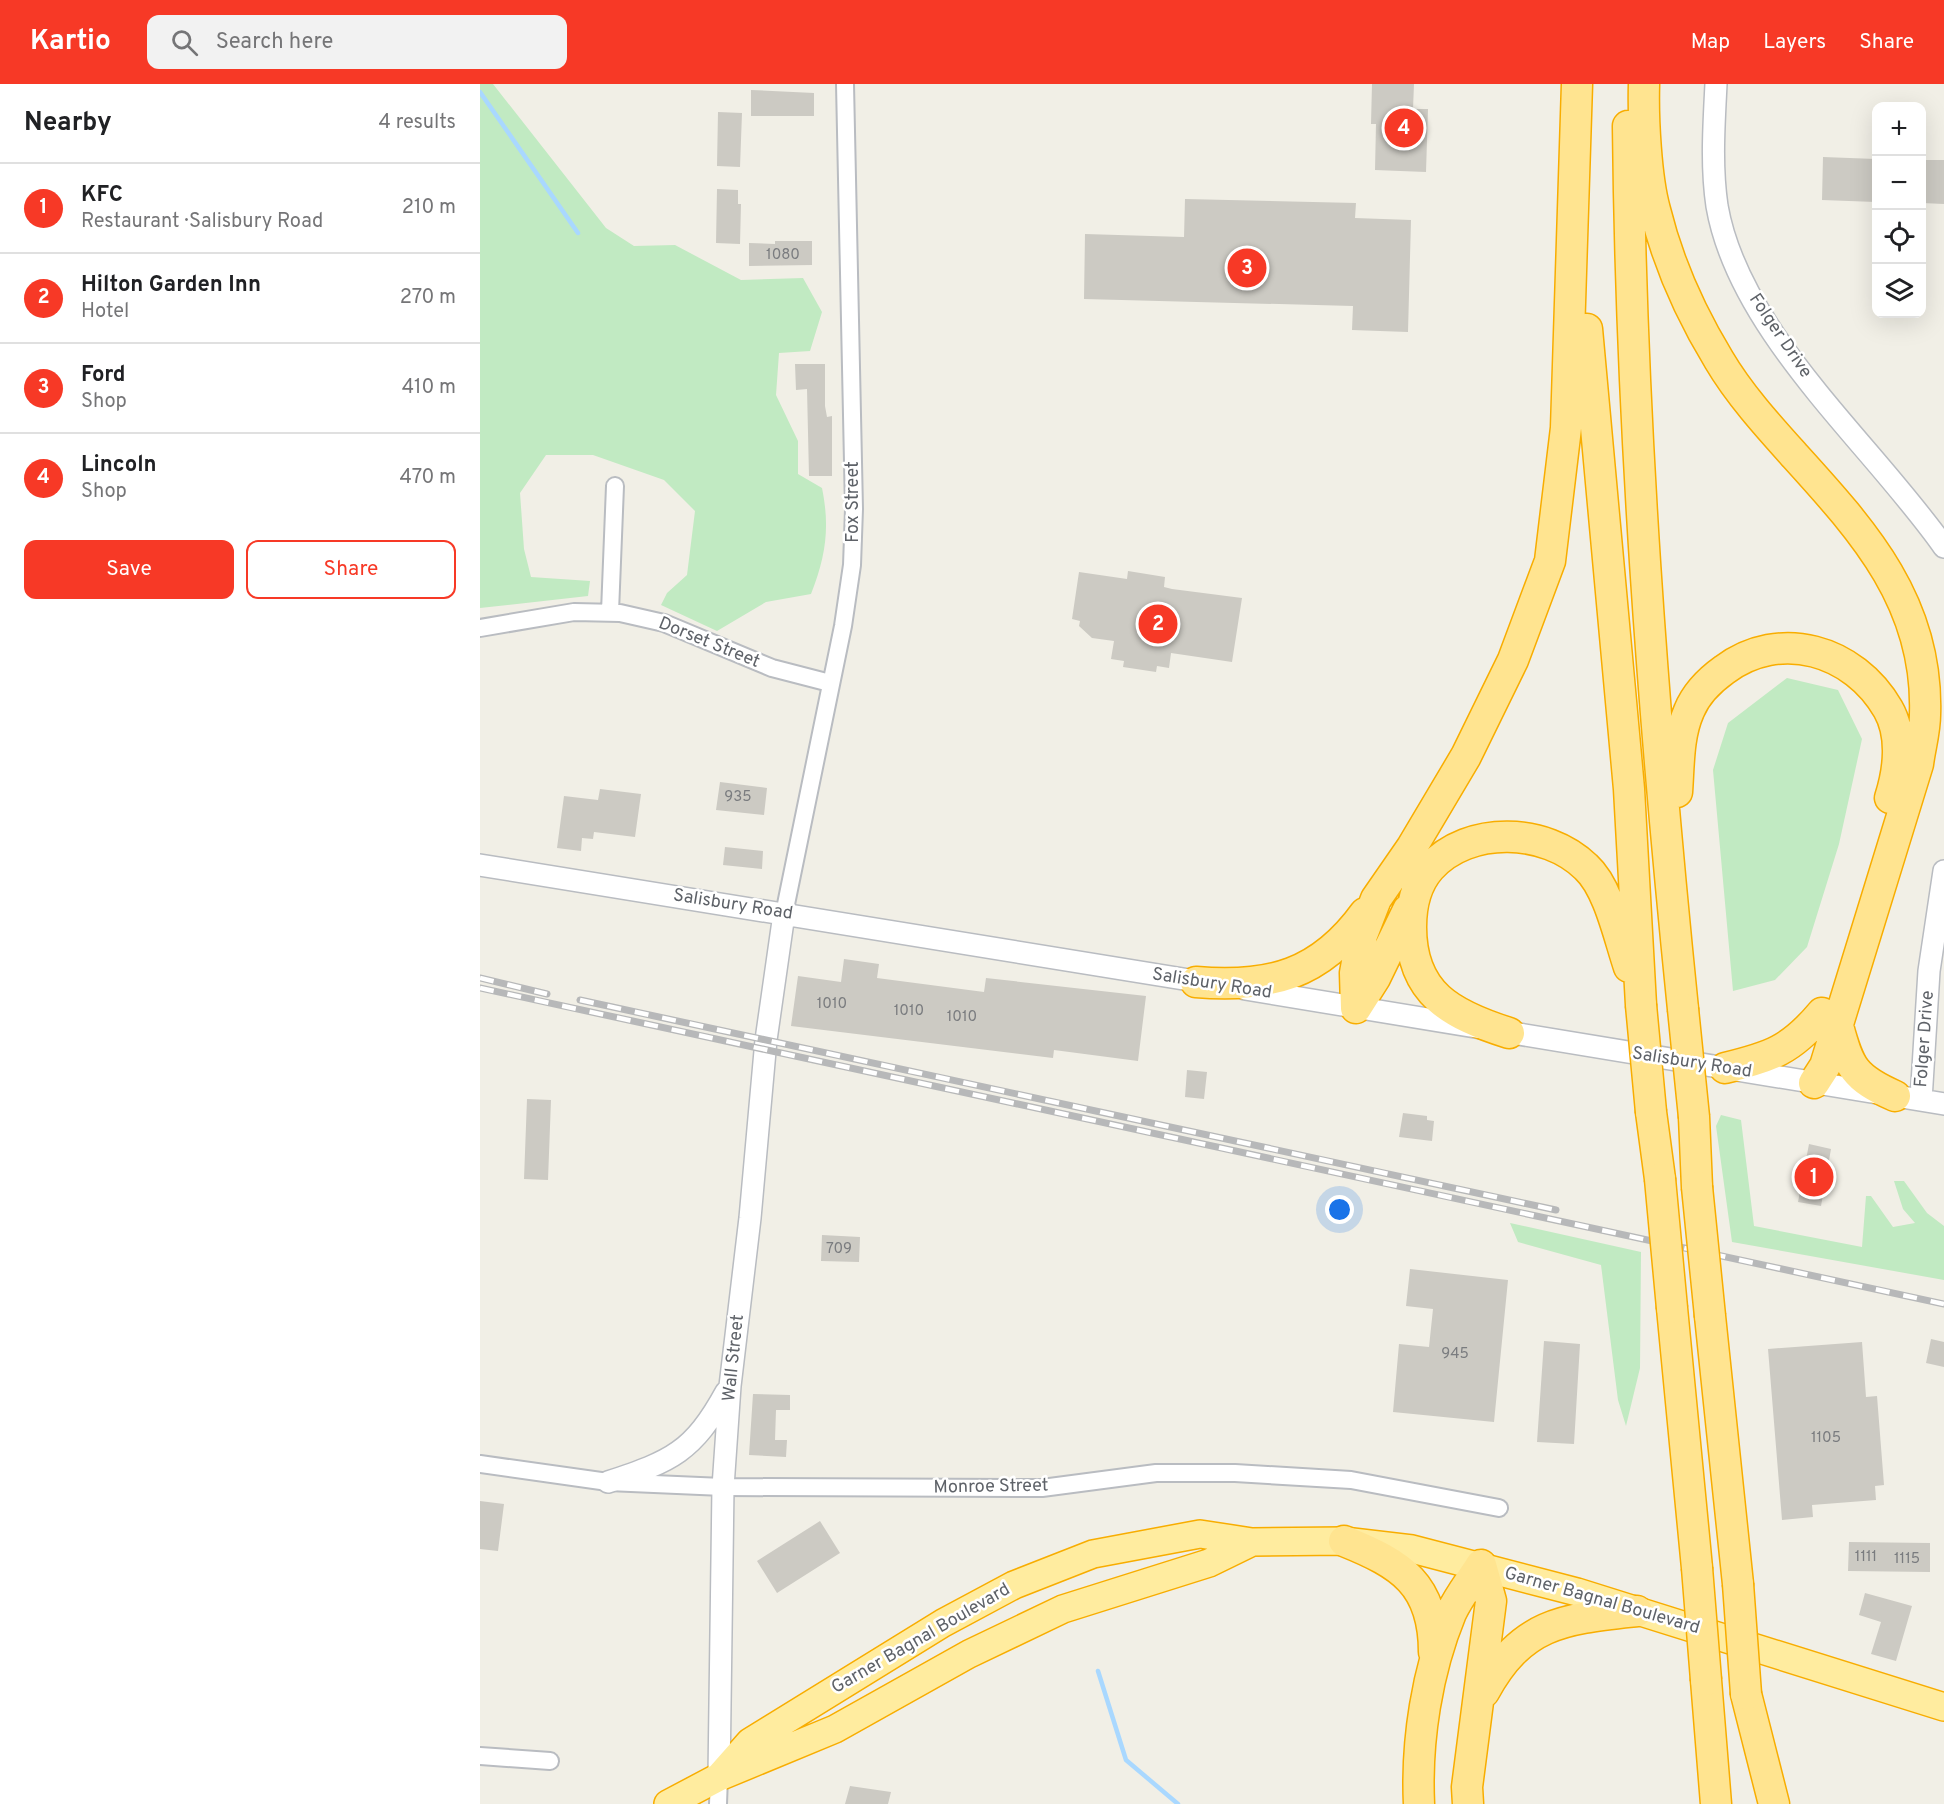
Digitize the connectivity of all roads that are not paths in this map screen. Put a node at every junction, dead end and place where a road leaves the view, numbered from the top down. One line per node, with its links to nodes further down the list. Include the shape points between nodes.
1 (845, 84): 11 (street, Fox Street, via 854,509 852,565)
2 (1577, 84): 6 (highway)
3 (1627, 84): 17 (highway, via 1629,279 1640,516)
4 (1644, 84): 21 (highway, via 1654,209 1681,288 1720,361 1891,574 1911,619 1923,666 1925,716 1918,764)
5 (1716, 84): 8 (street, Folger Drive, via 1714,159 1718,207 1728,244 1751,297 1794,361)
6 (1575, 152): 15 (highway, via 1566,428 1550,561 1513,660 1466,756); 19 (highway, via 1594,422 1629,789)
7 (615, 486): 9 (street)
8 (1944, 547)
9 (610, 612): 10 (street, Dorset Street, via 574,612); 11 (street, Dorset Street, via 664,623 772,668)
10 (480, 628)
11 (830, 683): 16 (street, Fox Street)
12 (480, 866): 16 (street, Salisbury Road)
13 (1944, 871): 25 (street, Folger Drive)
14 (1415, 895): 19 (highway, via 1430,869 1453,849 1482,839 1520,836 1557,846 1587,868 1607,901); 20 (highway); 22 (highway, via 1412,947 1422,979 1437,999 1471,1021)
15 (1376, 899): 18 (highway, via 1350,934 1317,962 1278,979 1227,984); 20 (highway, via 1362,935 1355,973)
16 (784, 914): 18 (street, Salisbury Road); 27 (street, Wall Street, via 766,1040)
17 (1677, 954): 21 (highway, via 1674,849 1680,744 1689,710 1710,681 1728,667 1771,648 1807,648 1840,660 1867,681 1889,710 1898,746 1898,765); 37 (highway, bridge)
18 (1196, 981): 20 (street, Salisbury Road)
19 (1641, 1005): 47 (highway, bridge, via 1697,1568)
20 (1356, 1008): 22 (street, Salisbury Road)
21 (1830, 1019): 23 (highway, via 1788,1047); 24 (highway, via 1825,1066); 25 (highway, via 1847,1058 1868,1084)
22 (1509, 1033): 23 (street, Salisbury Road)
23 (1725, 1068): 24 (street, Salisbury Road)
24 (1814, 1083): 25 (street, Salisbury Road)
25 (1908, 1098): 26 (street, Salisbury Road)
26 (1944, 1104)
27 (730, 1386): 29 (street, via 707,1426 679,1454); 30 (street, Wall Street)
28 (480, 1464): 29 (street, Monroe Street)
29 (608, 1482): 30 (street, Monroe Street)
30 (723, 1487): 31 (street, Monroe Street, via 1042,1488 1156,1473 1235,1473 1351,1480); 42 (street, Wall Street)
31 (1499, 1509)
32 (1344, 1541): 33 (highway, Garner Bagnal Boulevard); 34 (highway, Garner Bagnal Boulevard, via 1412,1548); 36 (highway, via 1386,1558 1409,1577 1425,1602 1434,1630)
33 (1252, 1542): 42 (highway, Garner Bagnal Boulevard, via 1209,1563 1063,1609 969,1654 835,1729); 42 (highway, Garner Bagnal Boulevard, via 1200,1534 1149,1542 1093,1554 1014,1586 944,1623 750,1742)
34 (1481, 1565): 35 (highway, Garner Bagnal Boulevard); 36 (highway, via 1452,1611); 39 (highway, via 1491,1601)
35 (1637, 1611): 38 (highway, Garner Bagnal Boulevard); 39 (highway, via 1566,1620 1530,1635 1502,1661 1484,1691)
36 (1434, 1660): 45 (highway, via 1423,1729)
37 (1746, 1694): 48 (highway); 49 (highway)
38 (1944, 1707)
39 (1476, 1721): 46 (highway)
40 (480, 1756): 41 (street)
41 (550, 1761)
42 (719, 1777): 43 (highway, Garner Bagnal Boulevard); 44 (street, Wall Street)
43 (668, 1804)
44 (718, 1804)
45 (1419, 1804)
46 (1468, 1804)
47 (1716, 1804)
48 (1756, 1804)
49 (1774, 1804)

